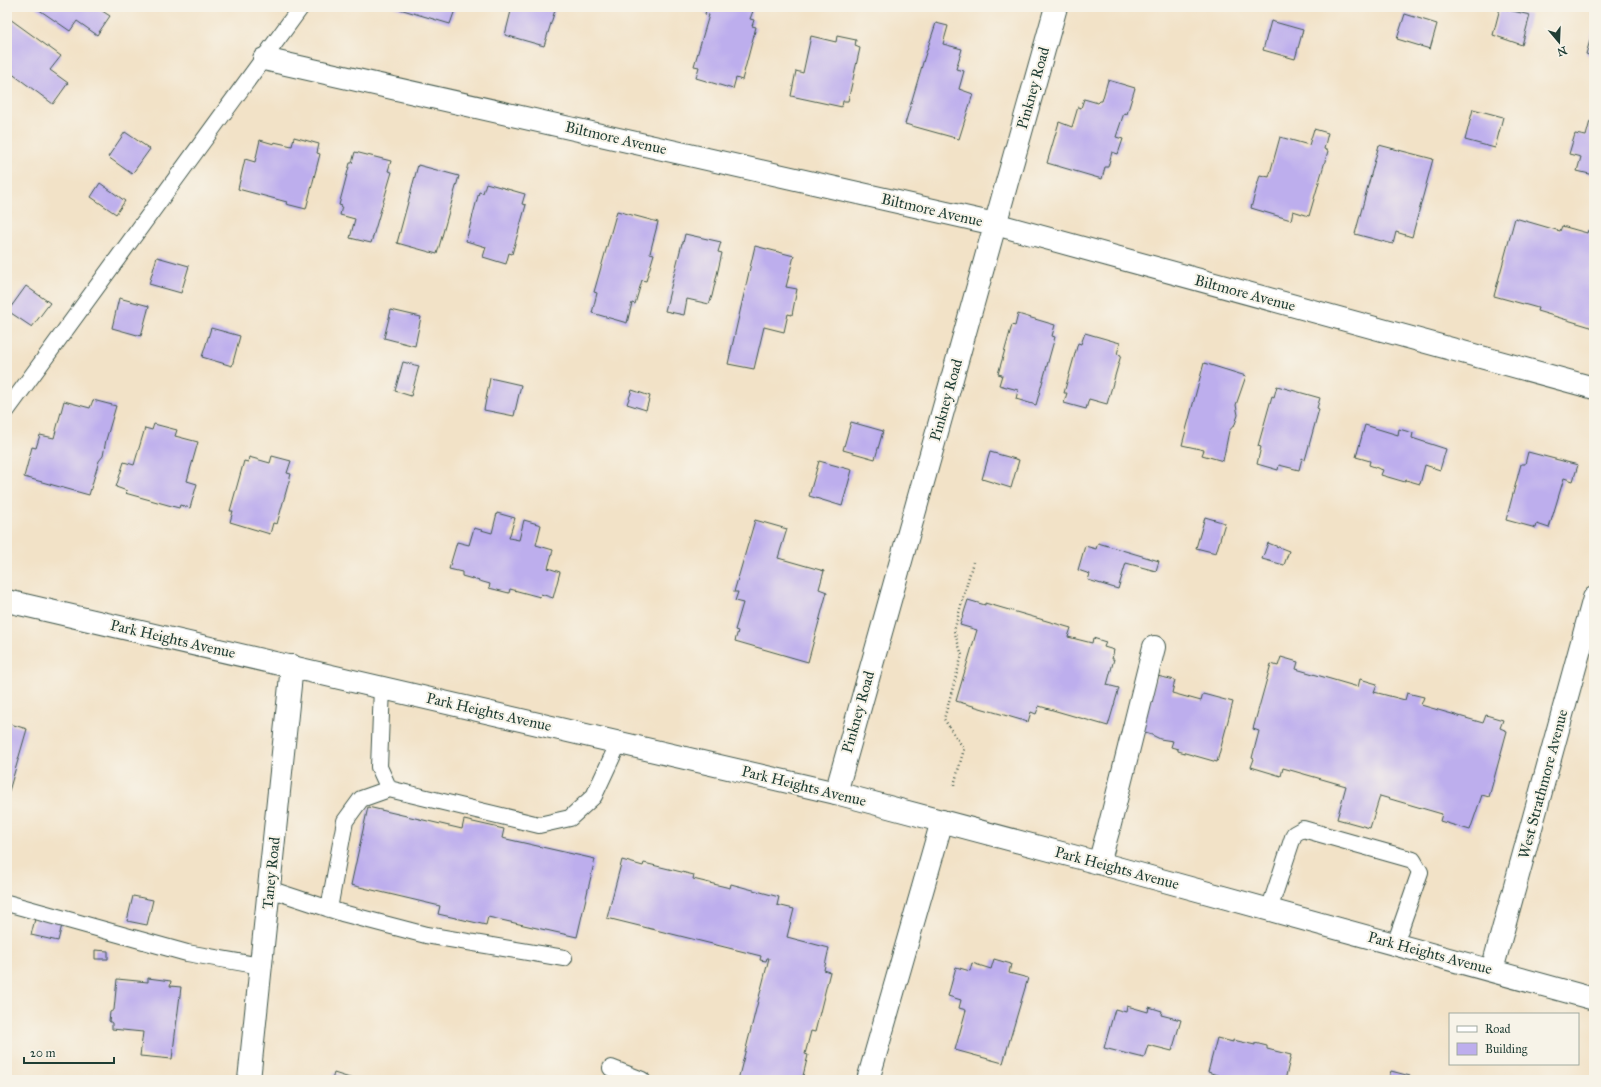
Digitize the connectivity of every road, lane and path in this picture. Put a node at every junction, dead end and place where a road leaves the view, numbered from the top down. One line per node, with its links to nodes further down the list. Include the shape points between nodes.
1 (301, 7): 3 (lane)
2 (1056, 7): 4 (street, Pinkney Road)
3 (264, 59): 4 (street, Biltmore Avenue); 6 (lane)
4 (994, 224): 5 (street, Biltmore Avenue); 16 (street, Pinkney Road)
5 (1594, 388)
6 (7, 410)
7 (973, 562): 14 (path, via 954,631 962,655 944,719 964,749)
8 (1594, 598): 26 (street, West Strathmore Avenue)
9 (7, 601): 11 (street, Park Heights Avenue)
10 (1154, 647): 18 (street)
11 (292, 666): 12 (street, Park Heights Avenue); 19 (street, Taney Road)
12 (382, 687): 13 (street, Park Heights Avenue); 15 (lane, via 379,767)
13 (619, 742): 15 (lane, via 594,796 570,818 539,826); 16 (street, Park Heights Avenue)
14 (954, 786)
15 (389, 789): 21 (lane, via 361,799 345,821)
16 (836, 793): 17 (street, Park Heights Avenue)
17 (942, 821): 18 (street, Park Heights Avenue); 31 (street)
18 (1099, 863): 22 (street, Park Heights Avenue)
19 (269, 890): 21 (lane); 25 (street, Taney Road)
20 (7, 903): 25 (lane, via 187,953)
21 (329, 909): 24 (lane, via 426,935)
22 (1270, 910): 23 (street, Park Heights Avenue); 23 (lane, via 1294,834 1303,829 1413,860 1420,872)
23 (1395, 944): 26 (street, Park Heights Avenue)
24 (564, 958)
25 (261, 966): 29 (street, Taney Road)
26 (1492, 970): 27 (street, Park Heights Avenue)
27 (1594, 999)
28 (611, 1068): 30 (lane)
29 (249, 1080)
30 (642, 1080)
31 (868, 1080)

